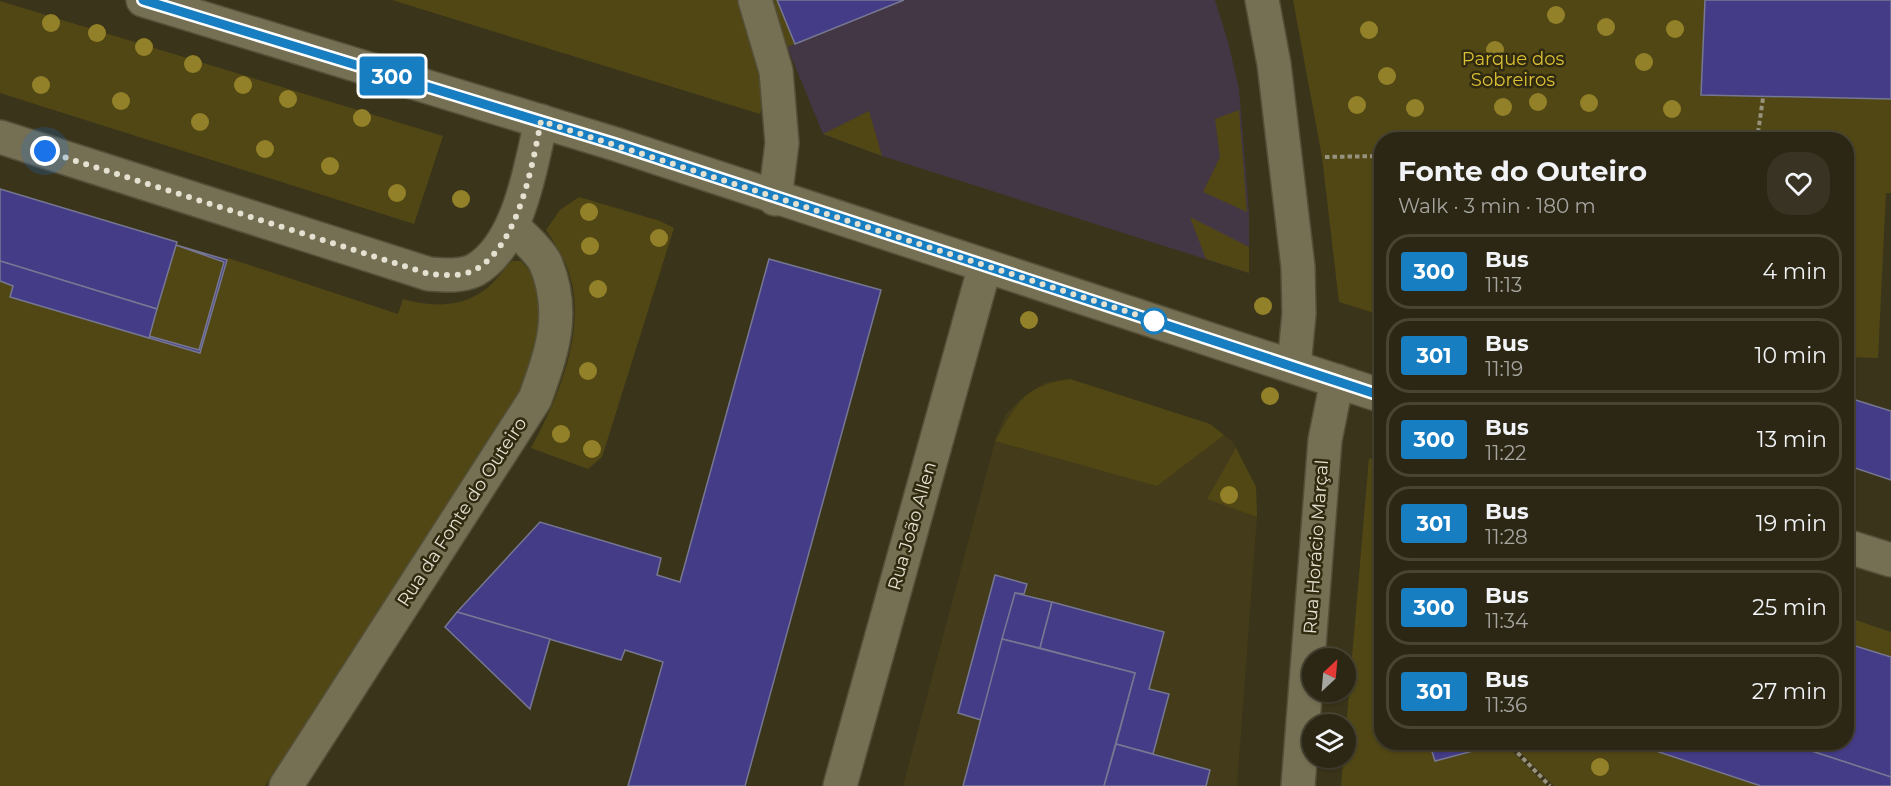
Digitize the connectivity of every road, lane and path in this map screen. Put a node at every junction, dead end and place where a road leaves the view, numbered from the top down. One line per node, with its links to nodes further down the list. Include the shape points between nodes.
1 (143, 0): 5 (street)
2 (755, 0): 10 (street, via 776,71 782,143)
3 (1262, 0): 9 (street)
4 (1763, 98): 6 (path)
5 (541, 121): 10 (street); 11 (street)
6 (1758, 132)
7 (0, 137): 11 (street, via 429,274 452,276 474,270)
8 (1374, 156): 9 (path)
9 (1285, 158): 13 (street, via 1298,267)
10 (775, 199): 12 (street)
11 (513, 226): 19 (street, Rua da Fonte do Outeiro, via 546,263 558,313 549,360 535,399)
12 (985, 266): 13 (street); 20 (street, Rua João Allen)
13 (1294, 366): 14 (street)
14 (1337, 381): 15 (street); 21 (street, Rua Horácio Marçal, via 1325,440)
15 (1374, 393)
16 (1854, 548): 17 (street)
17 (1891, 560)
18 (1515, 750): 22 (path)
19 (286, 786)
20 (840, 786)
21 (1298, 786)
22 (1550, 786)

